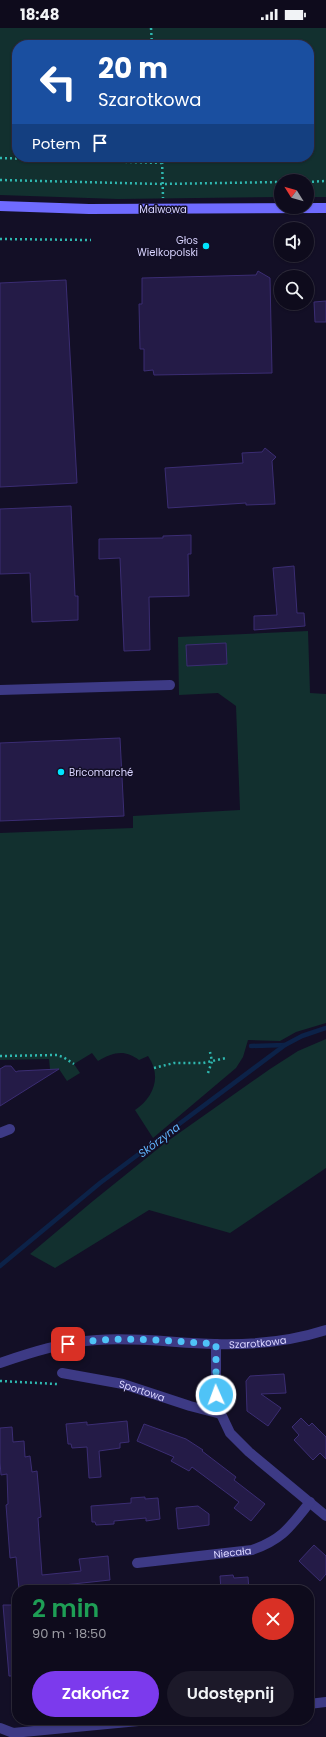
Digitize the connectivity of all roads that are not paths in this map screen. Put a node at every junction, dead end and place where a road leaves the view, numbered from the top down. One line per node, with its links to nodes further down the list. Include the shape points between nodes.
1 (0, 206): 2 (street, Malwowa, via 89,209)
2 (326, 208)
3 (170, 685): 4 (street)
4 (0, 690)
5 (10, 1129): 6 (street)
6 (0, 1133)
7 (326, 1330): 8 (street, Szarotkowa, via 284,1339)
8 (216, 1344): 9 (street, Szarotkowa, via 97,1340 59,1345); 11 (street, via 216,1395)
9 (0, 1363)
10 (62, 1373): 11 (street, Sportowa, via 123,1384)
11 (221, 1414): 12 (street, via 230,1433 249,1452)
12 (310, 1502): 13 (street); 14 (street, Niecała, via 283,1535 269,1544 252,1550)
13 (326, 1516)
14 (137, 1563)
15 (326, 1702): 16 (street)
16 (314, 1703)
17 (97, 1725): 18 (street, via 13,1733)
18 (0, 1728)

